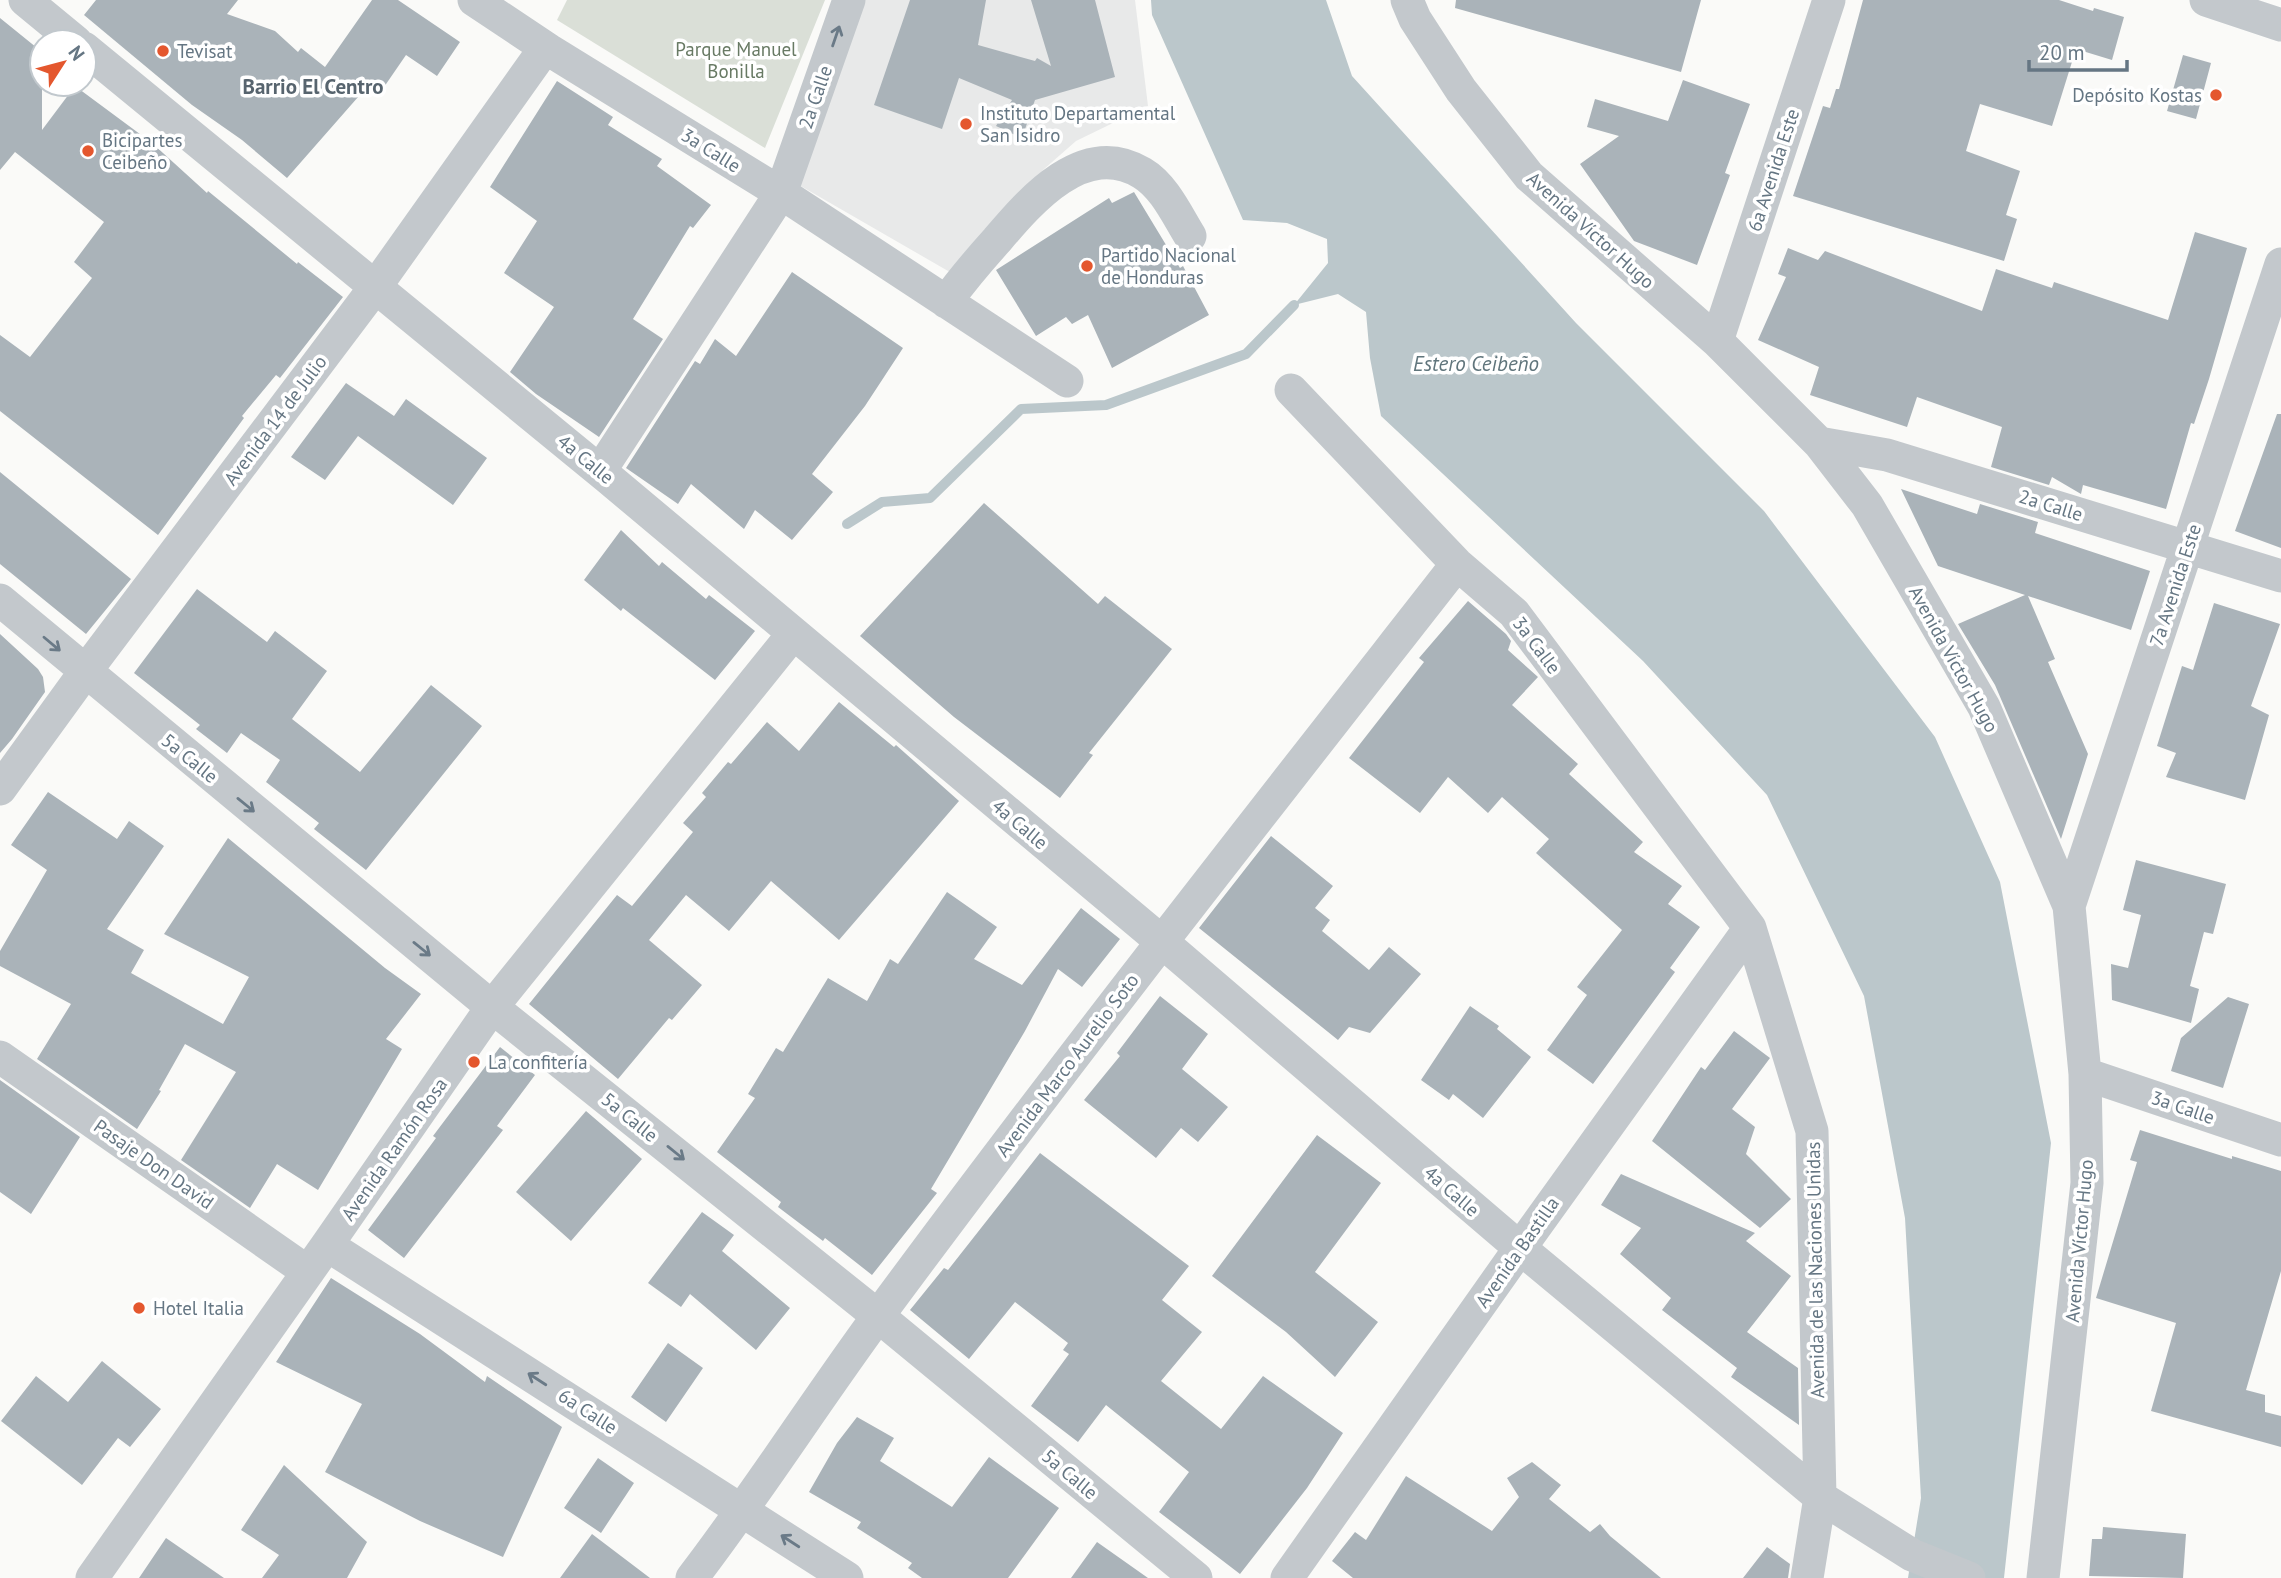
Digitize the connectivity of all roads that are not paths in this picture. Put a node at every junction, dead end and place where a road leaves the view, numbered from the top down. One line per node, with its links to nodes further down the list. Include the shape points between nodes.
1 (25, 0): 9 (street)
2 (474, 0): 7 (street, 3a Calle)
3 (849, 0): 12 (street, 2a Calle, one-way to 3)
4 (1408, 0): 17 (street, Avenida Víctor Hugo, via 1415,19 1461,90 1529,176)
5 (1829, 0): 17 (street, 6a Avenida Este)
6 (2206, 0): 8 (street)
7 (511, 10): 10 (street, 3a Calle)
8 (2281, 25)
9 (59, 28)
10 (545, 48): 12 (street, 3a Calle); 15 (street, Avenida 14 de Julio)
11 (98, 59): 15 (street, 4a Calle)
12 (781, 193): 16 (street, 3a Calle); 21 (street, 2a Calle)
13 (1190, 236): 16 (street, via 1166,196 1143,173 1114,163 1089,164 1057,179 1025,207)
14 (2281, 264): 22 (street, 7a Avenida Este)
15 (376, 286): 21 (street, 4a Calle); 27 (street, Avenida 14 de Julio)
16 (946, 302): 18 (street, 3a Calle)
17 (1717, 341): 20 (street, Avenida Víctor Hugo)
18 (1067, 381)
19 (1291, 390): 23 (street, 3a Calle)
20 (1819, 443): 22 (street, 2a Calle, via 1887,455); 29 (street, Avenida Víctor Hugo, via 1867,505 1984,707)
21 (600, 471): 26 (street, 4a Calle)
22 (2188, 547): 24 (street, 2a Calle); 29 (street, 7a Avenida Este)
23 (1457, 564): 30 (street, 3a Calle, via 1514,614); 31 (street, Avenida Marco Aurelio Soto)
24 (2281, 576)
25 (0, 600): 27 (street, 5a Calle, one-way to 27)
26 (793, 634): 31 (street, 4a Calle); 32 (street, Avenida Ramón Rosa)
27 (85, 672): 28 (street, Avenida 14 de Julio); 32 (street, 5a Calle, one-way to 32)
28 (0, 789)
29 (2069, 906): 34 (street, Avenida Víctor Hugo)
30 (1750, 928): 37 (street, Avenida Bastilla); 40 (street, Avenida de las Naciones Unidas, via 1812,1131)
31 (1161, 942): 37 (street, 4a Calle); 39 (street, Avenida Marco Aurelio Soto)
32 (492, 1007): 36 (street, Avenida Ramón Rosa); 39 (street, 5a Calle, one-way to 39)
33 (0, 1056): 38 (street, Pasaje Don David)
34 (2085, 1074): 35 (street, 3a Calle); 49 (street, Avenida Víctor Hugo, via 2087,1184)
35 (2281, 1139)
36 (327, 1245): 38 (street, Avenida Ramón Rosa); 41 (street, 6a Calle, one-way to 36)
37 (1520, 1248): 40 (street, 4a Calle); 46 (street, Avenida Bastilla)
38 (308, 1272): 42 (street, Avenida Ramón Rosa)
39 (878, 1315): 41 (street, Avenida Marco Aurelio Soto); 45 (street, 5a Calle)
40 (1820, 1497): 47 (street, Avenida de las Naciones Unidas); 48 (street, 4a Calle, via 1912,1555)
41 (744, 1511): 43 (street, Avenida Marco Aurelio Soto); 44 (street, 6a Calle, one-way to 41)
42 (92, 1578)
43 (692, 1578)
44 (847, 1578)
45 (1196, 1578)
46 (1287, 1578)
47 (1807, 1578)
48 (1969, 1578)
49 (2043, 1578)

